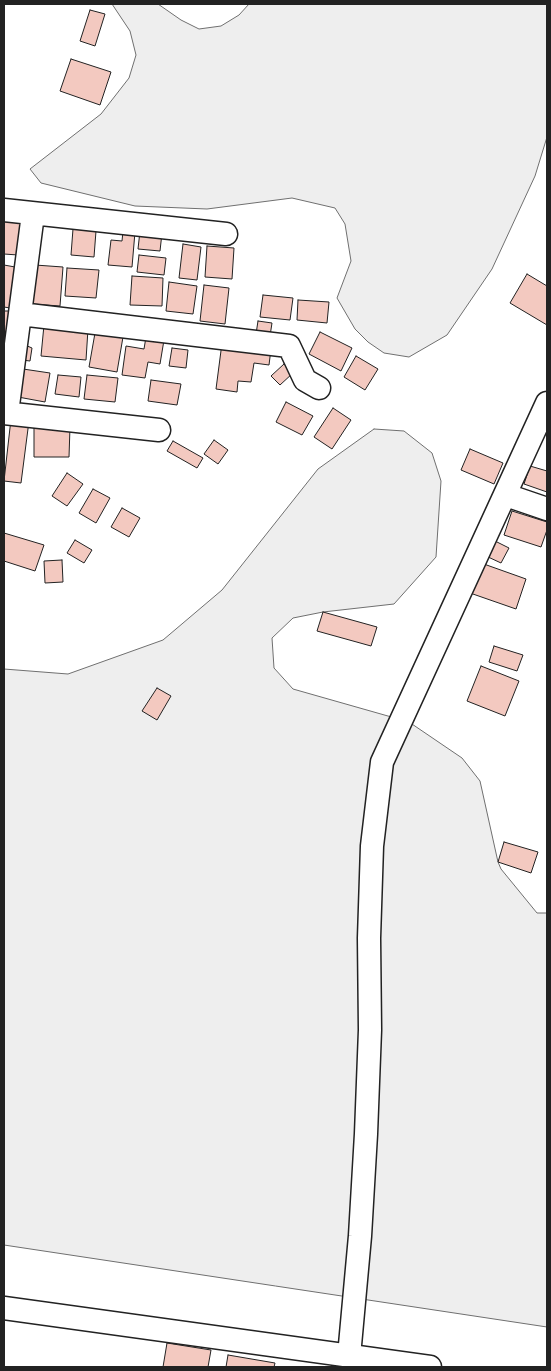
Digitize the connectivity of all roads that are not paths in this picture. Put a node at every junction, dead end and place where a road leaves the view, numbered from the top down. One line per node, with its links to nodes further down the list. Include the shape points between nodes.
1 (4, 210): 2 (street)
2 (33, 214): 3 (street); 4 (street)
3 (226, 234)
4 (20, 314): 5 (street, via 289,346 305,380); 7 (street)
5 (319, 388)
6 (547, 403): 9 (street)
7 (5, 413): 8 (street)
8 (159, 430)
9 (506, 495): 10 (street); 12 (street, via 382,762 372,846 366,1134)
10 (547, 509)
11 (4, 1308): 12 (street)
12 (349, 1356): 13 (street)
13 (430, 1367)

